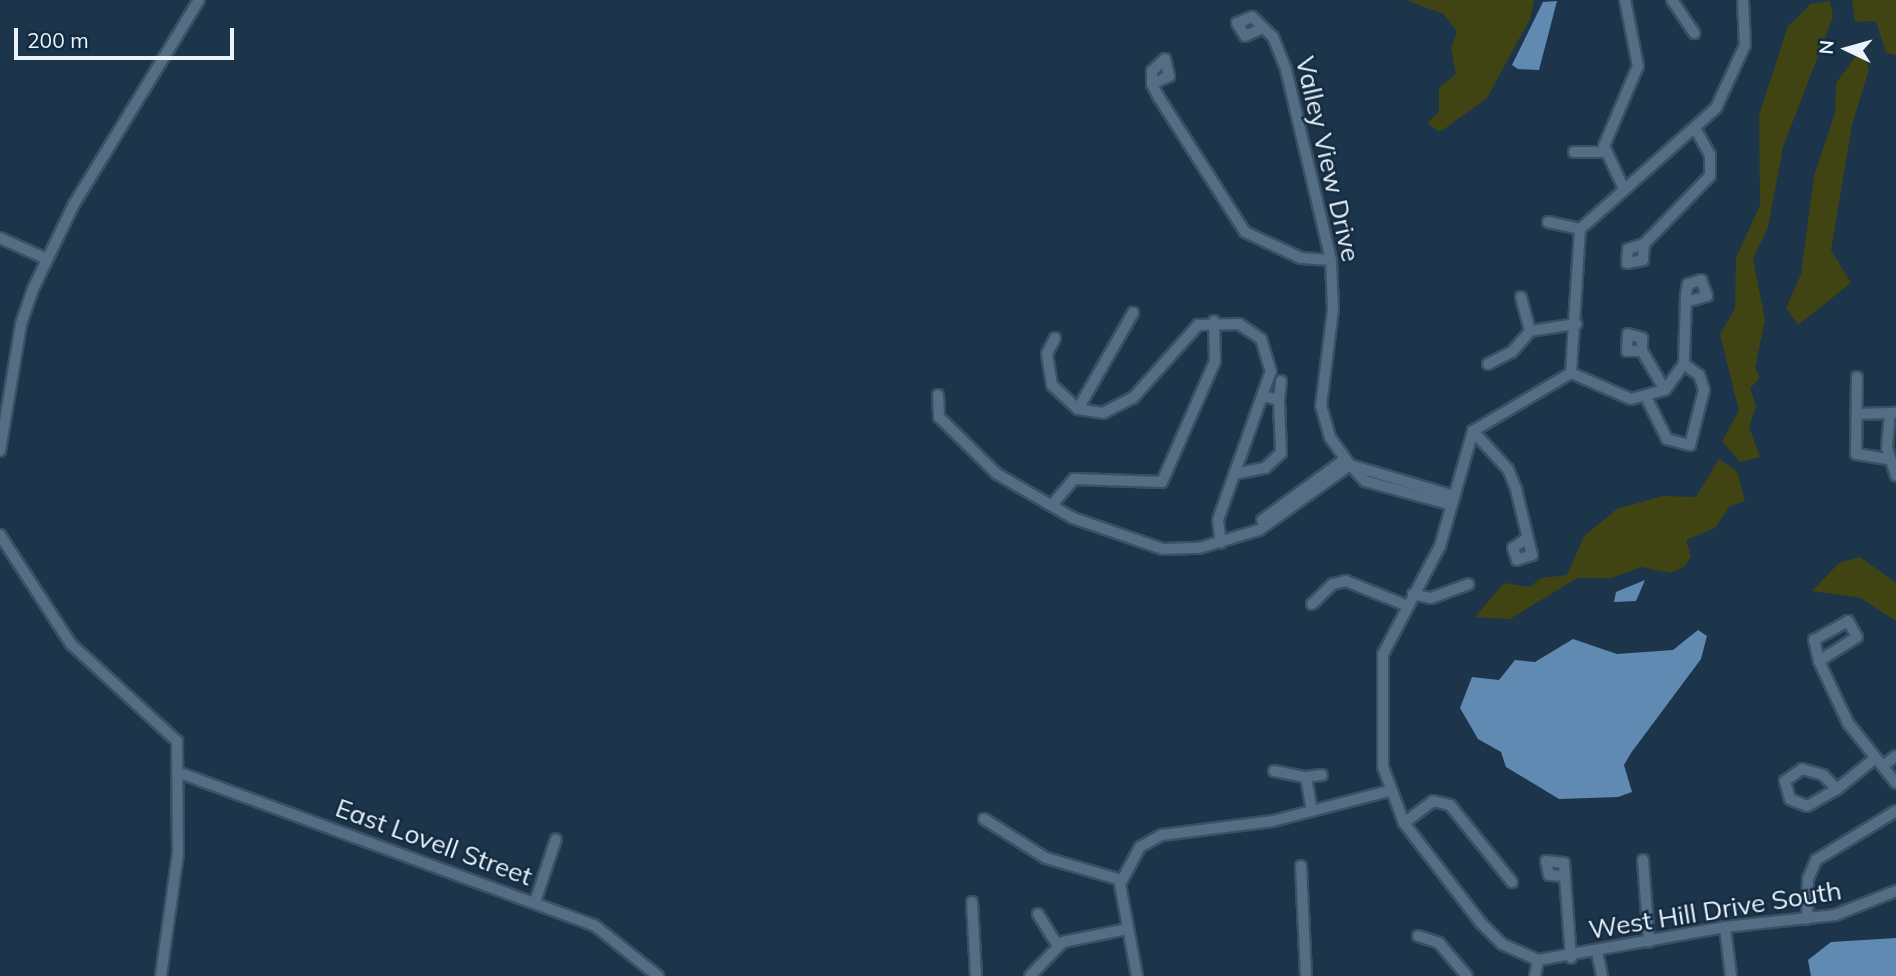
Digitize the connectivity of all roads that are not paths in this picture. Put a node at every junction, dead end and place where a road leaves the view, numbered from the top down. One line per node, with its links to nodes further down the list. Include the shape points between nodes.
1 (199, 0): 16 (street, via 74,204)
2 (1625, 0): 10 (street, via 1638,66 1610,122)
3 (1672, 0): 6 (street)
4 (1743, 0): 8 (street, via 1739,66)
5 (1262, 28): 17 (street, Valley View Drive, via 1284,62)
6 (1694, 33)
7 (1152, 84): 17 (street, via 1219,200 1245,232 1301,258)
8 (1696, 130): 11 (street); 15 (street, via 1710,155 1710,176)
9 (1574, 152): 10 (street)
10 (1604, 152): 11 (street)
11 (1622, 187): 13 (street)
12 (1548, 222): 13 (street)
13 (1580, 229): 22 (street)
14 (0, 238): 16 (street)
15 (1644, 244)
16 (47, 260): 40 (street, via 21,324)
17 (1331, 260): 42 (street, Valley View Drive, via 1333,310 1321,406)
18 (1521, 297): 23 (street)
19 (1686, 302): 27 (street)
20 (1133, 313): 36 (street)
21 (1214, 321): 33 (street, via 1239,324 1261,339 1271,370); 36 (street, via 1189,330 1122,407 1103,413); 46 (street, via 1215,361 1162,482 1074,480)
22 (1576, 324): 23 (street); 28 (street)
23 (1530, 331): 26 (street, via 1512,352)
24 (1055, 338): 36 (street, via 1048,373 1057,393)
25 (1642, 351): 31 (street)
26 (1488, 364)
27 (1684, 364): 31 (street); 34 (street, via 1699,375 1704,390 1690,445 1667,439)
28 (1571, 373): 34 (street, via 1619,397); 39 (street)
29 (1857, 377): 38 (street)
30 (1281, 381): 35 (street)
31 (1665, 390): 34 (street)
32 (938, 395): 46 (street, via 939,417 974,454)
33 (1264, 396): 35 (street); 43 (street)
34 (1647, 399)
35 (1279, 400): 43 (street, via 1278,459 1252,473)
36 (1078, 410)
37 (1893, 413): 38 (street); 41 (street)
38 (1858, 414): 41 (street, via 1856,454)
39 (1473, 431): 45 (street); 47 (street, via 1508,468)
40 (0, 451)
41 (1888, 458): 44 (street)
42 (1347, 463): 45 (street); 49 (street, via 1253,530)
43 (1234, 474): 49 (street, via 1217,526)
44 (1896, 476)
45 (1453, 501): 51 (street, via 1433,563)
46 (1052, 505): 49 (street, via 1136,544 1186,550)
47 (1526, 539)
48 (2, 543): 58 (street, via 79,654 174,734)
49 (1221, 543)
50 (1469, 584): 51 (street, via 1441,596)
51 (1413, 594): 53 (street)
52 (1312, 604): 53 (street, via 1333,584 1346,581)
53 (1405, 605): 63 (street, via 1381,669 1380,743)
54 (1819, 661): 56 (street)
55 (1896, 756): 56 (street)
56 (1878, 763): 61 (street); 62 (street)
57 (1275, 771): 60 (street)
58 (180, 773): 75 (street, East Lovell Street); 87 (street, via 178,853)
59 (1322, 775): 60 (street)
60 (1306, 777): 64 (street)
61 (1896, 783)
62 (1837, 789): 62 (street, via 1807,806 1783,790 1790,775 1802,769 1823,775)
63 (1389, 791): 64 (street); 67 (street)
64 (1312, 810): 72 (street, via 1247,826 1162,835 1140,847)
65 (1896, 811): 78 (street, via 1816,860 1808,879)
66 (984, 819): 72 (street, via 1046,858)
67 (1404, 823): 73 (street, via 1433,801 1450,805); 86 (street, via 1491,935)
68 (556, 839): 75 (street)
69 (1643, 860): 82 (street)
70 (1301, 866): 92 (street)
71 (1564, 876): 85 (street)
72 (1121, 880): 80 (street)
73 (1512, 882)
74 (1896, 891): 78 (street, West Hill Drive South, via 1850,913)
75 (535, 902): 88 (street, East Lovell Street, via 610,933)
76 (972, 902): 89 (street)
77 (1038, 914): 83 (street)
78 (1807, 919): 79 (street, West Hill Drive South)
79 (1725, 927): 82 (street, West Hill Drive South); 96 (street)
80 (1127, 929): 83 (street); 91 (street)
81 (1418, 936): 93 (street, via 1439,943)
82 (1650, 942): 84 (street, West Hill Drive South)
83 (1057, 945): 90 (street)
84 (1597, 953): 85 (street, West Hill Drive South); 95 (street)
85 (1571, 958): 86 (street, West Hill Drive South)
86 (1538, 960): 94 (street)
87 (161, 976)
88 (658, 976)
89 (976, 976)
90 (1030, 976)
91 (1137, 976)
92 (1306, 976)
93 (1467, 976)
94 (1535, 976)
95 (1602, 976)
96 (1731, 976)

